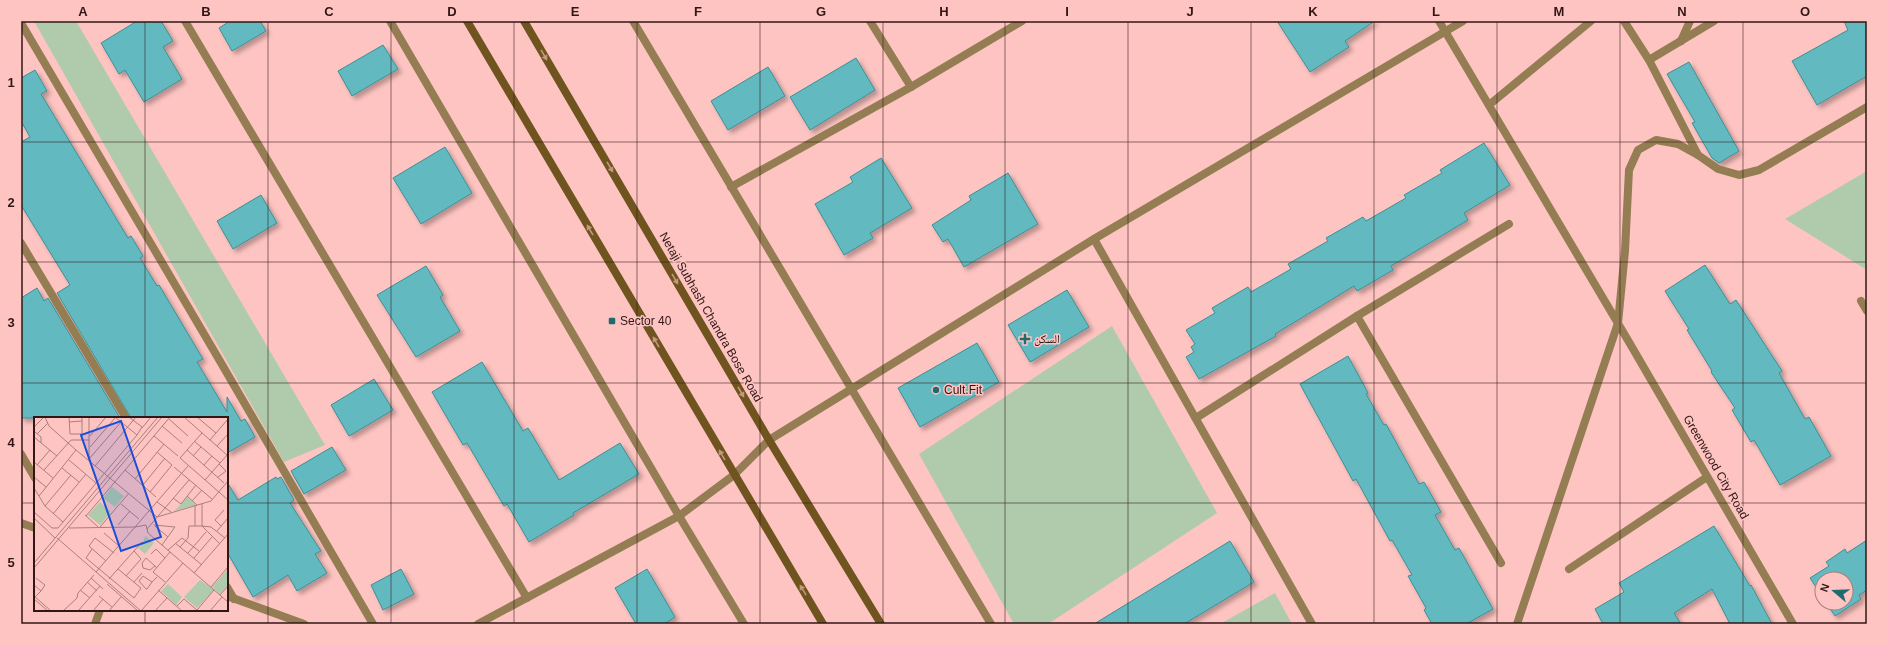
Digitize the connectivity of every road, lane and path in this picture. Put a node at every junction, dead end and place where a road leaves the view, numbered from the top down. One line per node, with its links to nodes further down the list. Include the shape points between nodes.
1 (185, 21): 44 (street)
2 (390, 21): 38 (street)
3 (467, 21): 35 (main road, one-way to 3)
4 (524, 21): 33 (main road, Netaji Subhash Chandra Bose Road, one-way to 33)
5 (633, 21): 22 (street)
6 (870, 21): 18 (street)
7 (1022, 21): 18 (street)
8 (1439, 21): 15 (street, Greenwood City Road)
9 (1463, 21): 15 (street)
10 (1591, 21): 19 (street)
11 (1624, 21): 17 (street)
12 (1690, 21): 16 (street)
13 (1714, 21): 16 (street)
14 (21, 23): 48 (street, via 222,362)
15 (1446, 32): 19 (street, Greenwood City Road); 24 (street)
16 (1681, 41): 17 (street)
17 (1649, 60): 21 (street)
18 (911, 87): 22 (street)
19 (1489, 105): 29 (street, Greenwood City Road)
20 (1867, 107): 21 (street, via 1758,170 1738,176 1718,170)
21 (1698, 155): 29 (street, via 1678,144 1656,140 1638,150 1629,170)
22 (732, 187): 30 (street)
23 (1509, 224): 28 (street)
24 (1094, 240): 30 (street); 32 (street)
25 (21, 243): 31 (street)
26 (1861, 301): 27 (street)
27 (1867, 311)
28 (1358, 316): 32 (street); 41 (street)
29 (1618, 323): 37 (street, Greenwood City Road); 55 (street)
30 (851, 389): 33 (street); 53 (street)
31 (125, 417)
32 (1196, 418): 54 (street)
33 (769, 440): 35 (street); 52 (main road, Netaji Subhash Chandra Bose Road)
34 (21, 454): 36 (street)
35 (734, 475): 38 (street); 51 (main road, one-way to 35)
36 (34, 476)
37 (1708, 477): 42 (street); 56 (street, Greenwood City Road)
38 (679, 516): 44 (street); 50 (street)
39 (21, 524): 40 (street)
40 (34, 528)
41 (1501, 563)
42 (1569, 569)
43 (231, 598): 47 (street)
44 (527, 598): 49 (street)
45 (100, 611): 46 (street)
46 (95, 624)
47 (304, 624)
48 (373, 624)
49 (478, 624)
50 (744, 624)
51 (823, 624)
52 (881, 624)
53 (991, 624)
54 (1312, 624)
55 (1517, 624)
56 (1793, 624)

